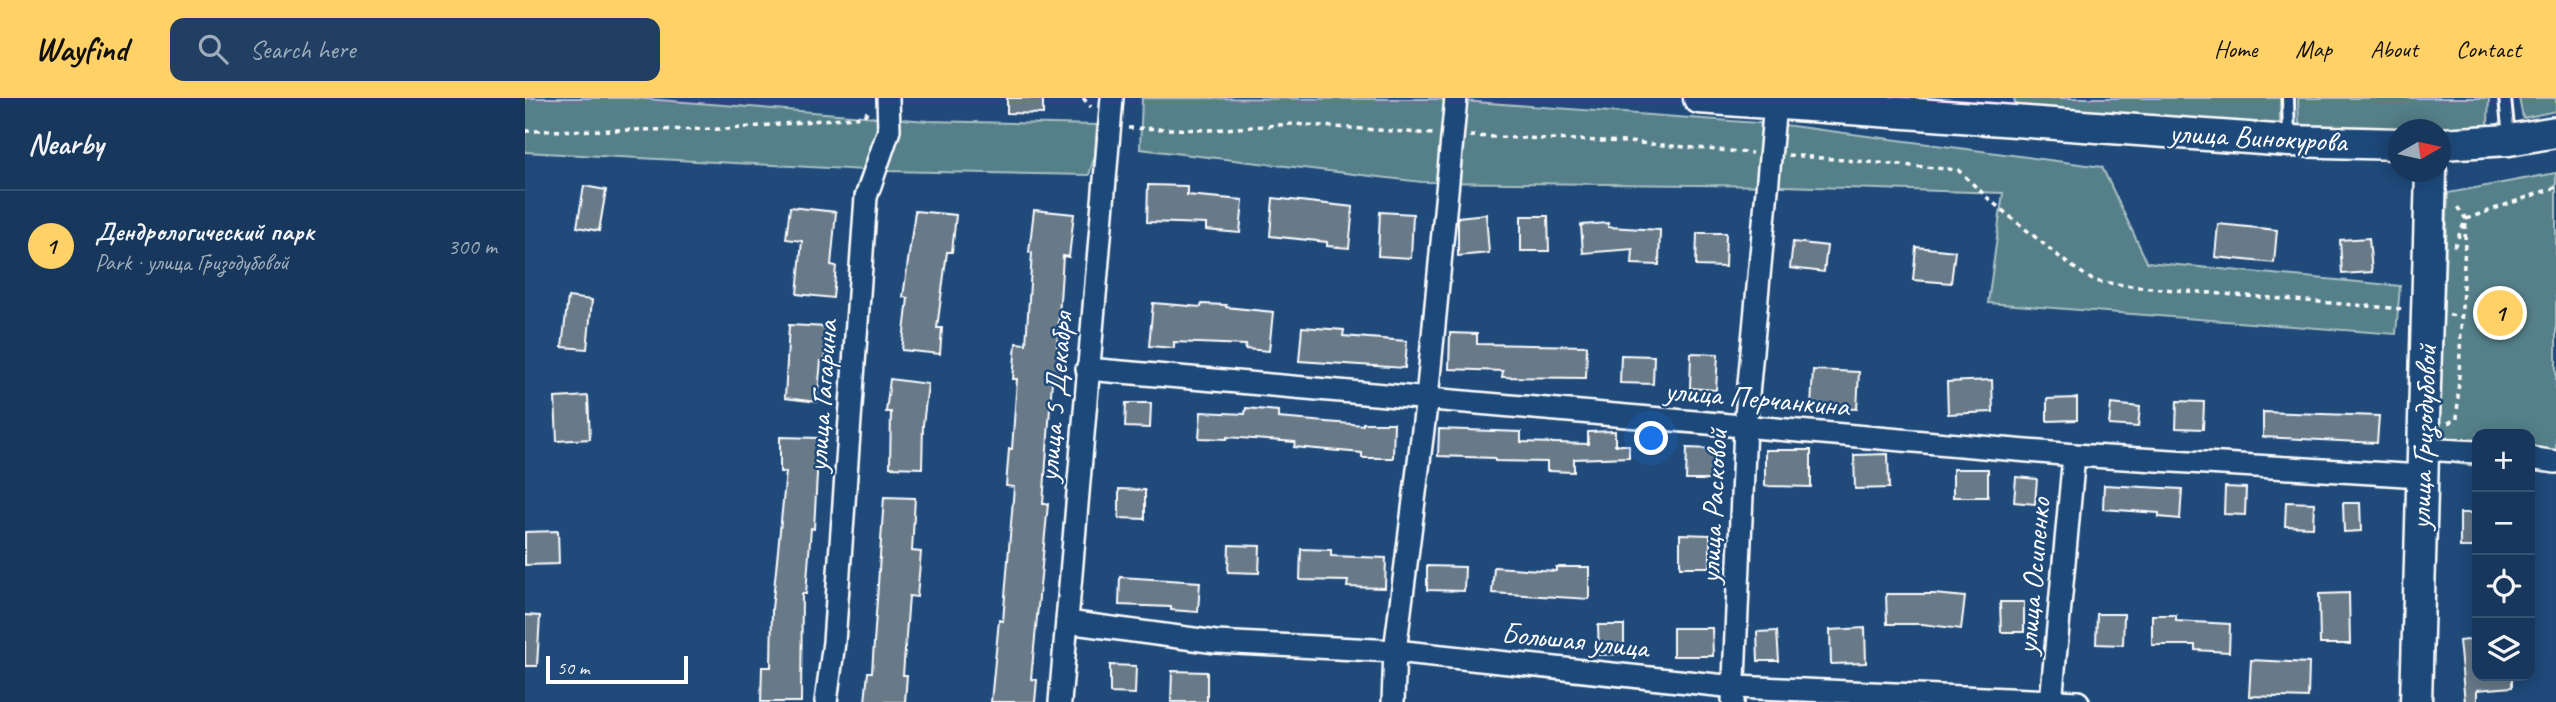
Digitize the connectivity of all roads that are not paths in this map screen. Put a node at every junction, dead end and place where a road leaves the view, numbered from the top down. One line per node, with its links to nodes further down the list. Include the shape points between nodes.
1 (1112, 98): 15 (street, улица 5 Декабря)
2 (1455, 98): 16 (street)
3 (1699, 98): 8 (main road, улица Винокурова)
4 (2288, 98): 11 (lane)
5 (2505, 98): 10 (lane)
6 (879, 102): 27 (street, улица Гагарина, via 889,130 866,197)
7 (1818, 102): 8 (main road, улица Винокурова); 11 (main road, улица Винокурова)
8 (1775, 104): 17 (street, улица Расковой)
9 (2556, 132): 10 (main road)
10 (2509, 140): 12 (main road)
11 (2289, 141): 13 (main road, улица Винокурова)
12 (2451, 143)
13 (2388, 144)
14 (2431, 182): 19 (main road, улица Гризодубовой)
15 (1087, 369): 16 (street, улица Перчанкина); 23 (street, улица 5 Декабря)
16 (1427, 398): 17 (street, улица Перчанкина); 24 (street)
17 (1745, 427): 20 (street, улица Перчанкина); 25 (street, улица Расковой)
18 (2472, 452): 19 (street, улица Перчанкина)
19 (2422, 453): 20 (street, улица Перчанкина); 31 (main road, улица Гризодубовой)
20 (2074, 455): 26 (street, улица Осипенко)
21 (2535, 459): 22 (street)
22 (2556, 462)
23 (1067, 622): 24 (street, Большая улица, via 1216,642); 28 (street, улица 5 Декабря)
24 (1395, 651): 25 (street, Большая улица); 29 (street)
25 (1734, 694): 26 (street, Большая улица)
26 (2051, 701): 30 (street, Большая улица)
27 (826, 702)
28 (1060, 702)
29 (1392, 702)
30 (2078, 702)
31 (2416, 702)

